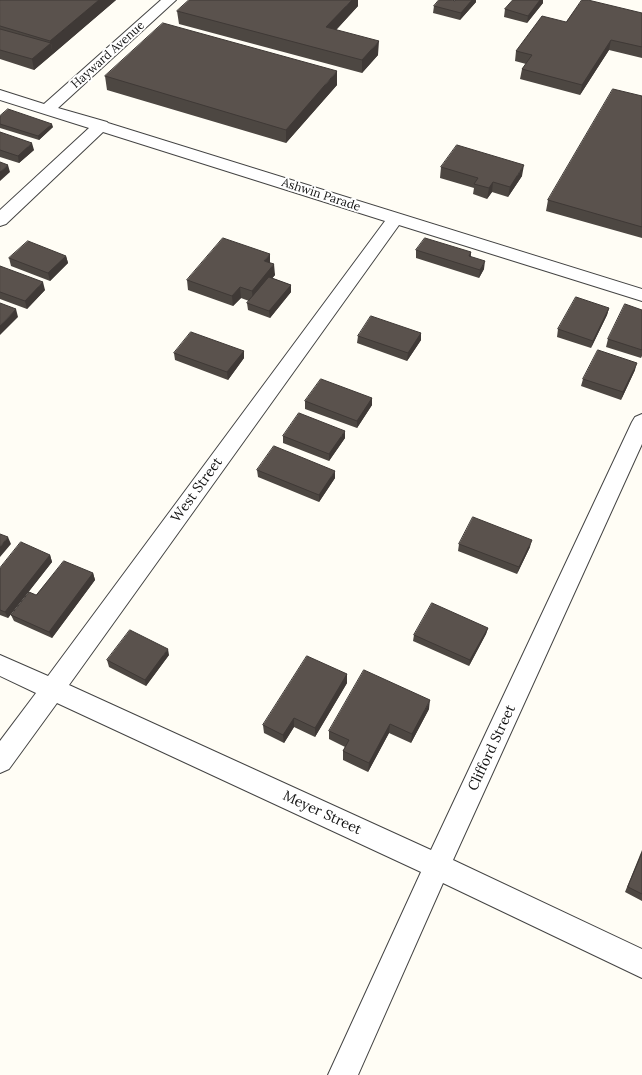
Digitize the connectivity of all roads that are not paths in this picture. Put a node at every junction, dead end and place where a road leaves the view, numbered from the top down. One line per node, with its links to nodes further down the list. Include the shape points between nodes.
1 (169, 0): 3 (street, Hayward Avenue)
2 (0, 95): 3 (street, Ashwin Parade)
3 (47, 109): 4 (street, Ashwin Parade)
4 (101, 126): 5 (street, Ashwin Parade); 6 (street)
5 (395, 219): 7 (street, Ashwin Parade); 10 (street, West Street)
6 (0, 220)
7 (642, 295)
8 (642, 422): 12 (street, Clifford Street)
9 (0, 665): 10 (street, Meyer Street)
10 (52, 690): 11 (street, West Street); 12 (street, Meyer Street)
11 (0, 761)
12 (437, 866): 13 (street, Meyer Street); 14 (street, Clifford Street)
13 (642, 964)
14 (343, 1075)

